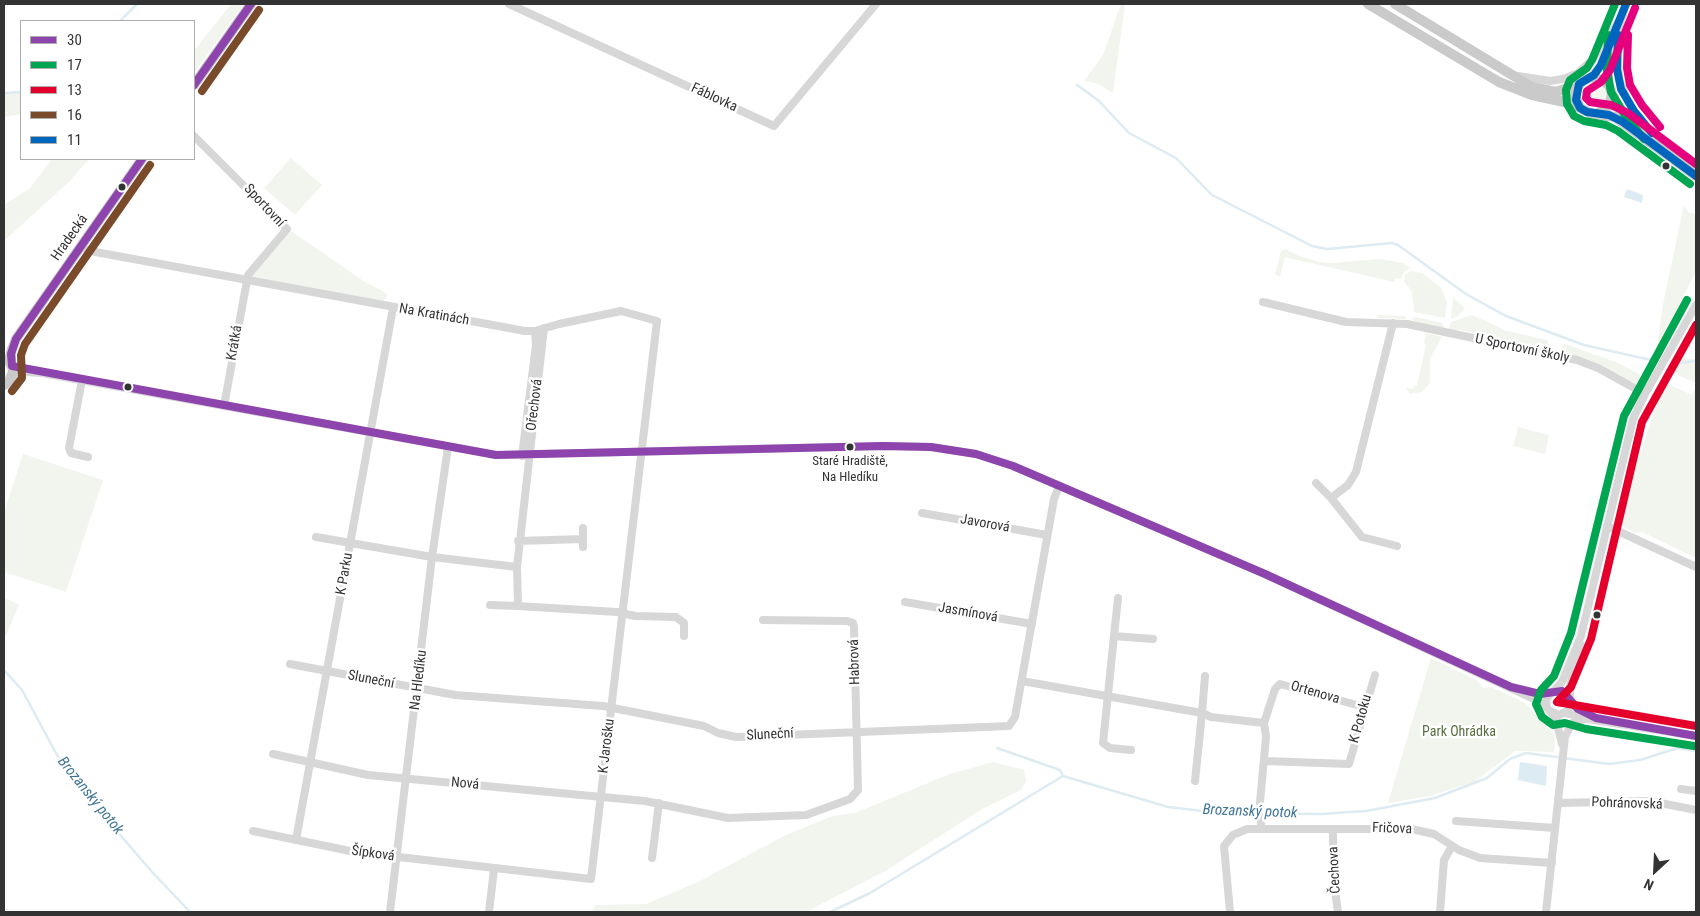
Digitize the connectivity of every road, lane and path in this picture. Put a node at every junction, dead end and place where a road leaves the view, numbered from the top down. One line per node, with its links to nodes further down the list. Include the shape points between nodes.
1 (251, 4): 10 (main road)
2 (510, 4): 3 (street, Fáblovka, via 774,126)
3 (876, 4)
4 (1368, 4): 13 (main road, via 1499,82 1532,95 1570,102)
5 (1395, 4): 8 (main road)
6 (1626, 4): 7 (street)
7 (1622, 17): 8 (street, via 1593,59 1571,76 1535,80); 9 (street, via 1599,68); 12 (street, via 1608,68); 16 (street, via 1617,58 1621,89 1637,116)
8 (1501, 70): 11 (main road, via 1544,91 1561,91)
9 (1591, 77): 11 (main road); 12 (main road, via 1599,78)
10 (195, 84)
11 (1579, 84): 13 (main road, via 1575,96)
12 (1610, 89): 14 (main road, via 1609,106); 16 (main road, via 1623,112)
13 (1580, 108): 14 (main road)
14 (1598, 113): 19 (main road, via 1623,122)
15 (195, 137): 21 (street, Sportovní, via 286,227 284,234 250,270)
16 (1658, 138): 18 (main road)
17 (141, 160): 20 (main road, Hradecká)
18 (1696, 166)
19 (1696, 176)
20 (81, 246): 21 (street, Na Kratinách, via 90,251); 27 (main road, Hradecká)
21 (246, 281): 24 (street, Na Kratinách); 35 (street, Krátká)
22 (1263, 302): 25 (street, U Sportovní školy, via 1346,322)
23 (1696, 305): 34 (street)
24 (393, 308): 28 (street, Na Kratinách); 36 (street, K Parku)
25 (1393, 323): 34 (street, U Sportovní školy, via 1577,360); 43 (street, via 1361,460 1348,485)
26 (544, 328): 28 (street); 38 (street, via 621,311 657,321); 39 (street, Ořechová)
27 (21, 332): 29 (main road, Hradecká); 30 (main road, Hradecká, via 12,347)
28 (535, 332): 39 (street, Ořechová)
29 (4, 350)
30 (9, 362): 31 (street); 33 (main road, Hradecká, via 12,375)
31 (42, 373): 32 (street); 33 (street, via 22,373)
32 (82, 380): 35 (street); 40 (street, via 69,448 72,453)
33 (5, 384)
34 (1645, 394): 45 (street, via 1631,427)
35 (224, 406): 36 (street)
36 (369, 433): 37 (street); 50 (street, K Parku)
37 (448, 447): 39 (street); 52 (street, Na Hledíku)
38 (642, 453): 39 (street); 42 (street, via 883,446 931,448 976,454); 59 (street, K Jarošku)
39 (525, 456): 49 (street, Ořechová)
40 (88, 457)
41 (1316, 483): 43 (street)
42 (1058, 486): 47 (street, Sluneční); 70 (street, via 1265,574)
43 (1331, 498): 51 (street, via 1362,537)
44 (922, 513): 47 (street, Javorová)
45 (1607, 526): 54 (street); 61 (street)
46 (583, 528): 49 (street, via 583,543)
47 (1048, 535): 62 (street, Sluneční)
48 (316, 537): 50 (street)
49 (518, 541): 53 (street, Ořechová)
50 (350, 543): 52 (street); 67 (street, K Parku)
51 (1397, 546)
52 (432, 558): 53 (street); 72 (street, Na Hledíku)
53 (516, 567): 58 (street, Ořechová)
54 (1696, 568)
55 (1118, 598): 64 (street)
56 (905, 602): 62 (street, Jasmínová)
57 (490, 604): 58 (street)
58 (518, 606): 59 (street)
59 (623, 613): 63 (street, via 680,618 684,622); 77 (street, K Jarošku)
60 (763, 620): 84 (street, Habrová, via 853,623)
61 (1585, 622): 73 (street, via 1564,677); 75 (street)
62 (1032, 624): 71 (street, Sluneční)
63 (684, 636)
64 (1114, 636): 65 (street); 74 (street)
65 (1153, 639)
66 (290, 664): 67 (street, Sluneční)
67 (328, 671): 72 (street, Sluneční); 89 (street, K Parku)
68 (1375, 675): 76 (street, K Potoku)
69 (1205, 676): 79 (street)
70 (1492, 679): 73 (street, via 1525,691); 78 (street)
71 (1022, 681): 74 (street); 84 (street, Sluneční, via 1016,717 1009,726)
72 (418, 689): 77 (street, Sluneční); 91 (street, Na Hledíku)
73 (1553, 692): 75 (street, via 1565,692); 78 (street, via 1546,701)
74 (1109, 695): 79 (street); 87 (street, via 1104,745)
75 (1570, 700): 80 (street); 82 (street, via 1580,711)
76 (1364, 707): 83 (street, Ortenova, via 1280,684 1275,689); 90 (street, K Potoku, via 1349,764)
77 (612, 708): 84 (street, Sluneční, via 704,726 736,737); 95 (street, K Jarošku)
78 (1549, 710): 80 (street, via 1556,715); 86 (street, via 1558,727)
79 (1202, 713): 83 (street, via 1211,717); 92 (street)
80 (1565, 713): 81 (street); 86 (street)
81 (1585, 719): 82 (street); 86 (street, via 1569,726)
82 (1604, 720): 85 (street)
83 (1264, 723): 90 (street, Ortenova)
84 (857, 732): 96 (street, Nová, via 856,794 812,814 728,818)
85 (1696, 736)
86 (1563, 748): 97 (street)
87 (1131, 750)
88 (273, 754): 89 (street, Nová)
89 (310, 761): 91 (street, Nová); 104 (street, K Parku)
90 (1265, 761): 100 (street, Ortenova, via 1260,802)
91 (406, 779): 95 (street, Nová); 106 (street, Na Hledíku)
92 (1195, 781)
93 (1682, 789): 94 (street)
94 (1696, 791)
95 (601, 797): 96 (street, Nová); 110 (street, K Jarošku)
96 (659, 803): 107 (street)
97 (1558, 803): 98 (street, Pohránovská, via 1650,801); 102 (street)
98 (1696, 810)
99 (1456, 821): 102 (street)
100 (1261, 828): 101 (street, Fričova); 113 (street, Fričova, via 1242,831 1228,840 1223,852)
101 (1333, 828): 105 (street, Fričova, via 1424,830); 114 (street, Čechova, via 1333,877)
102 (1555, 828): 108 (street)
103 (253, 831): 104 (street, Šípková)
104 (296, 840): 106 (street, Šípková)
105 (1452, 846): 108 (street, Fričova, via 1487,859); 115 (street, via 1444,860)
106 (397, 857): 109 (street, Šípková); 111 (street, Na Hledíku)
107 (652, 858)
108 (1552, 863): 116 (street)
109 (494, 868): 110 (street, Šípková); 112 (street)
110 (591, 879)
111 (390, 912)
112 (489, 912)
113 (1230, 912)
114 (1338, 912)
115 (1440, 912)
116 (1546, 912)

